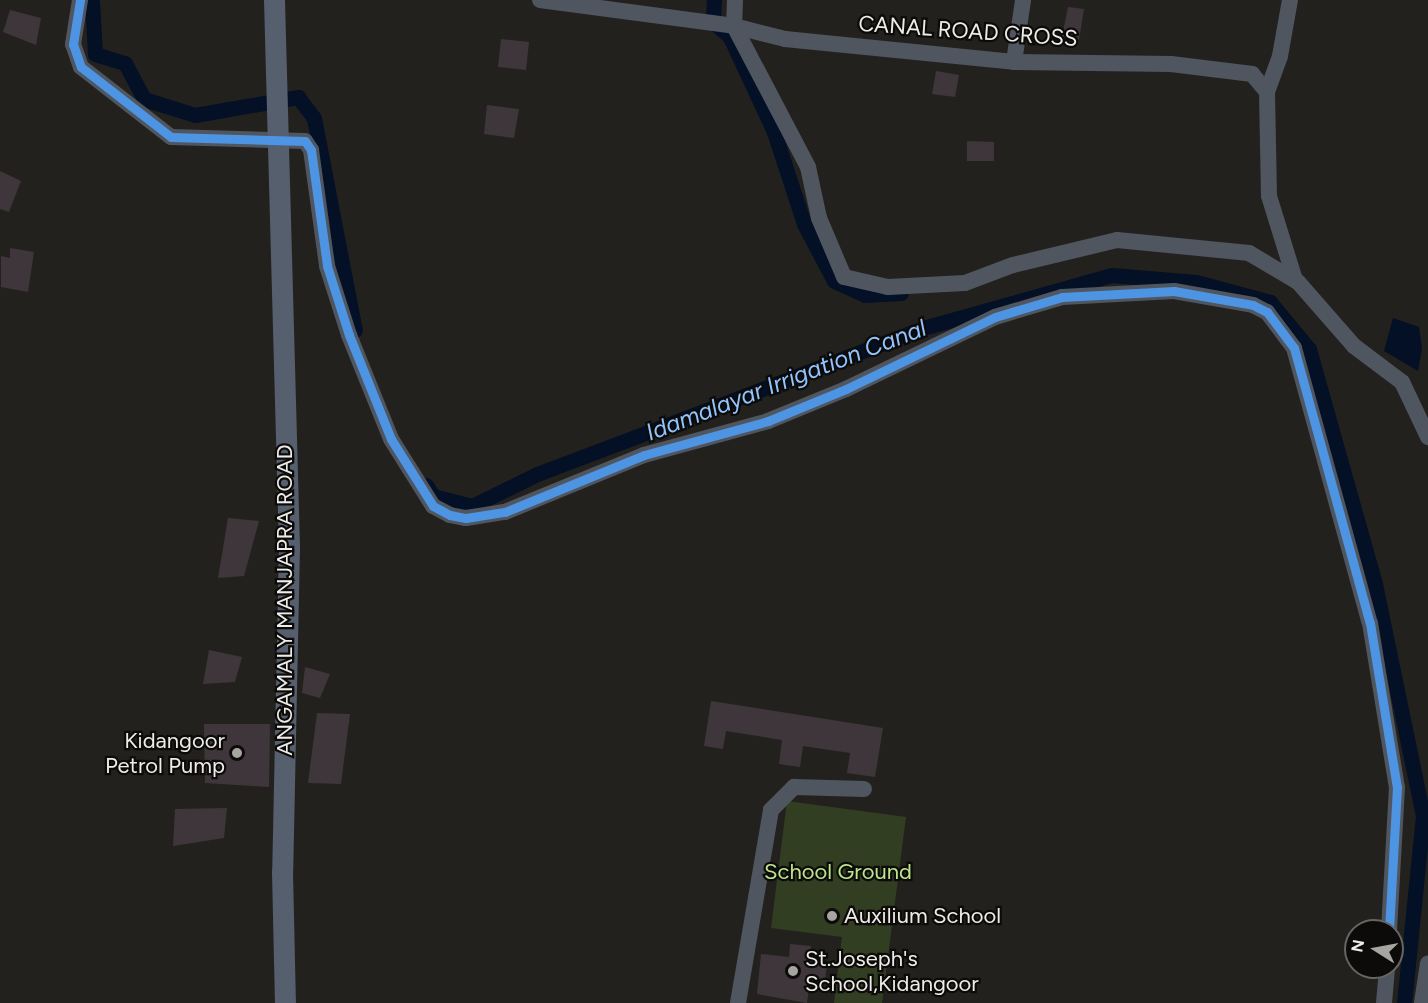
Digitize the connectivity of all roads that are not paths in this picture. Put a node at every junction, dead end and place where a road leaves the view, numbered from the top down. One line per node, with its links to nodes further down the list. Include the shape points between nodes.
1 (80, 0): 10 (street, via 73,44 81,67 171,137)
2 (274, 0): 10 (main road, ANGAMALY MANJAPRA ROAD)
3 (540, 0): 7 (street, CANAL ROAD CROSS)
4 (735, 0): 7 (street)
5 (1023, 0): 8 (street)
6 (1290, 0): 9 (street, via 1280,56)
7 (734, 26): 8 (street, CANAL ROAD CROSS, via 785,39); 11 (street, via 808,166 819,218 844,277 888,287 965,283 1012,265 1117,240 1249,253)
8 (1014, 62): 9 (street, CANAL ROAD CROSS, via 1171,64 1252,75)
9 (1267, 92): 11 (street, via 1269,196)
10 (277, 133): 14 (street, via 305,141 311,150 333,289 391,439 432,506 466,518 506,512 644,455 788,413 995,317 1062,297 1174,291 1253,304 1267,312 1294,348 1370,623 1397,787); 17 (main road, ANGAMALY MANJAPRA ROAD, via 289,546 282,872)
11 (1295, 280): 12 (street, via 1354,346 1402,382)
12 (1428, 437)
13 (864, 789): 18 (street, via 794,787 771,810)
14 (1390, 919)
15 (1428, 963): 20 (street)
16 (1386, 979): 19 (street)
17 (285, 1003)
18 (738, 1003)
19 (1384, 1003)
20 (1422, 1003)

